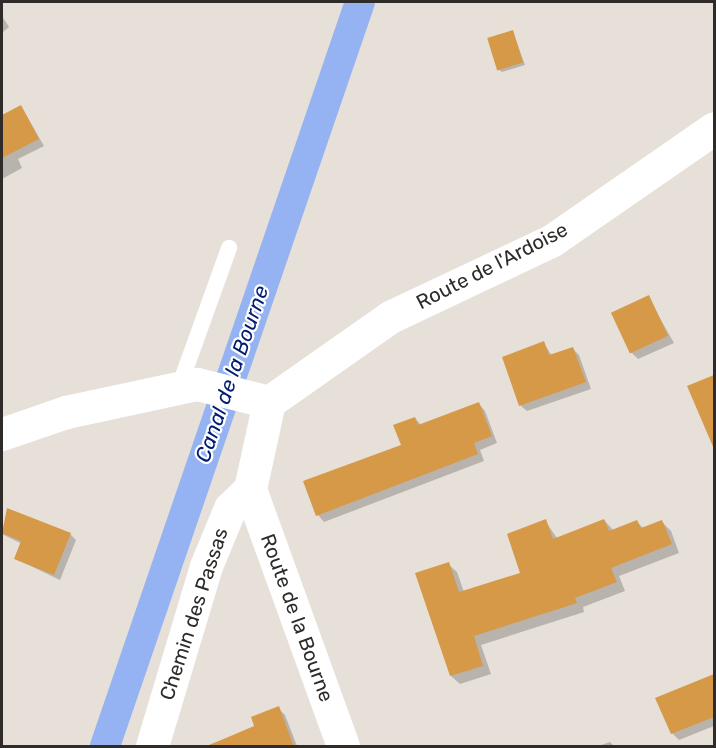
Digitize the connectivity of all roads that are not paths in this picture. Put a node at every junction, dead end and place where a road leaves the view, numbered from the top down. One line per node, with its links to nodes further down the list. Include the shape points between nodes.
1 (714, 128): 4 (street, Route de l'Ardoise, via 551,241 390,317)
2 (229, 248): 3 (lane)
3 (188, 385): 4 (street); 5 (street, via 66,412)
4 (269, 402): 6 (street)
5 (2, 434)
6 (250, 489): 7 (street, Chemin des Passas, via 230,508 206,566); 8 (street, Route de la Bourne)
7 (152, 747)
8 (344, 747)

